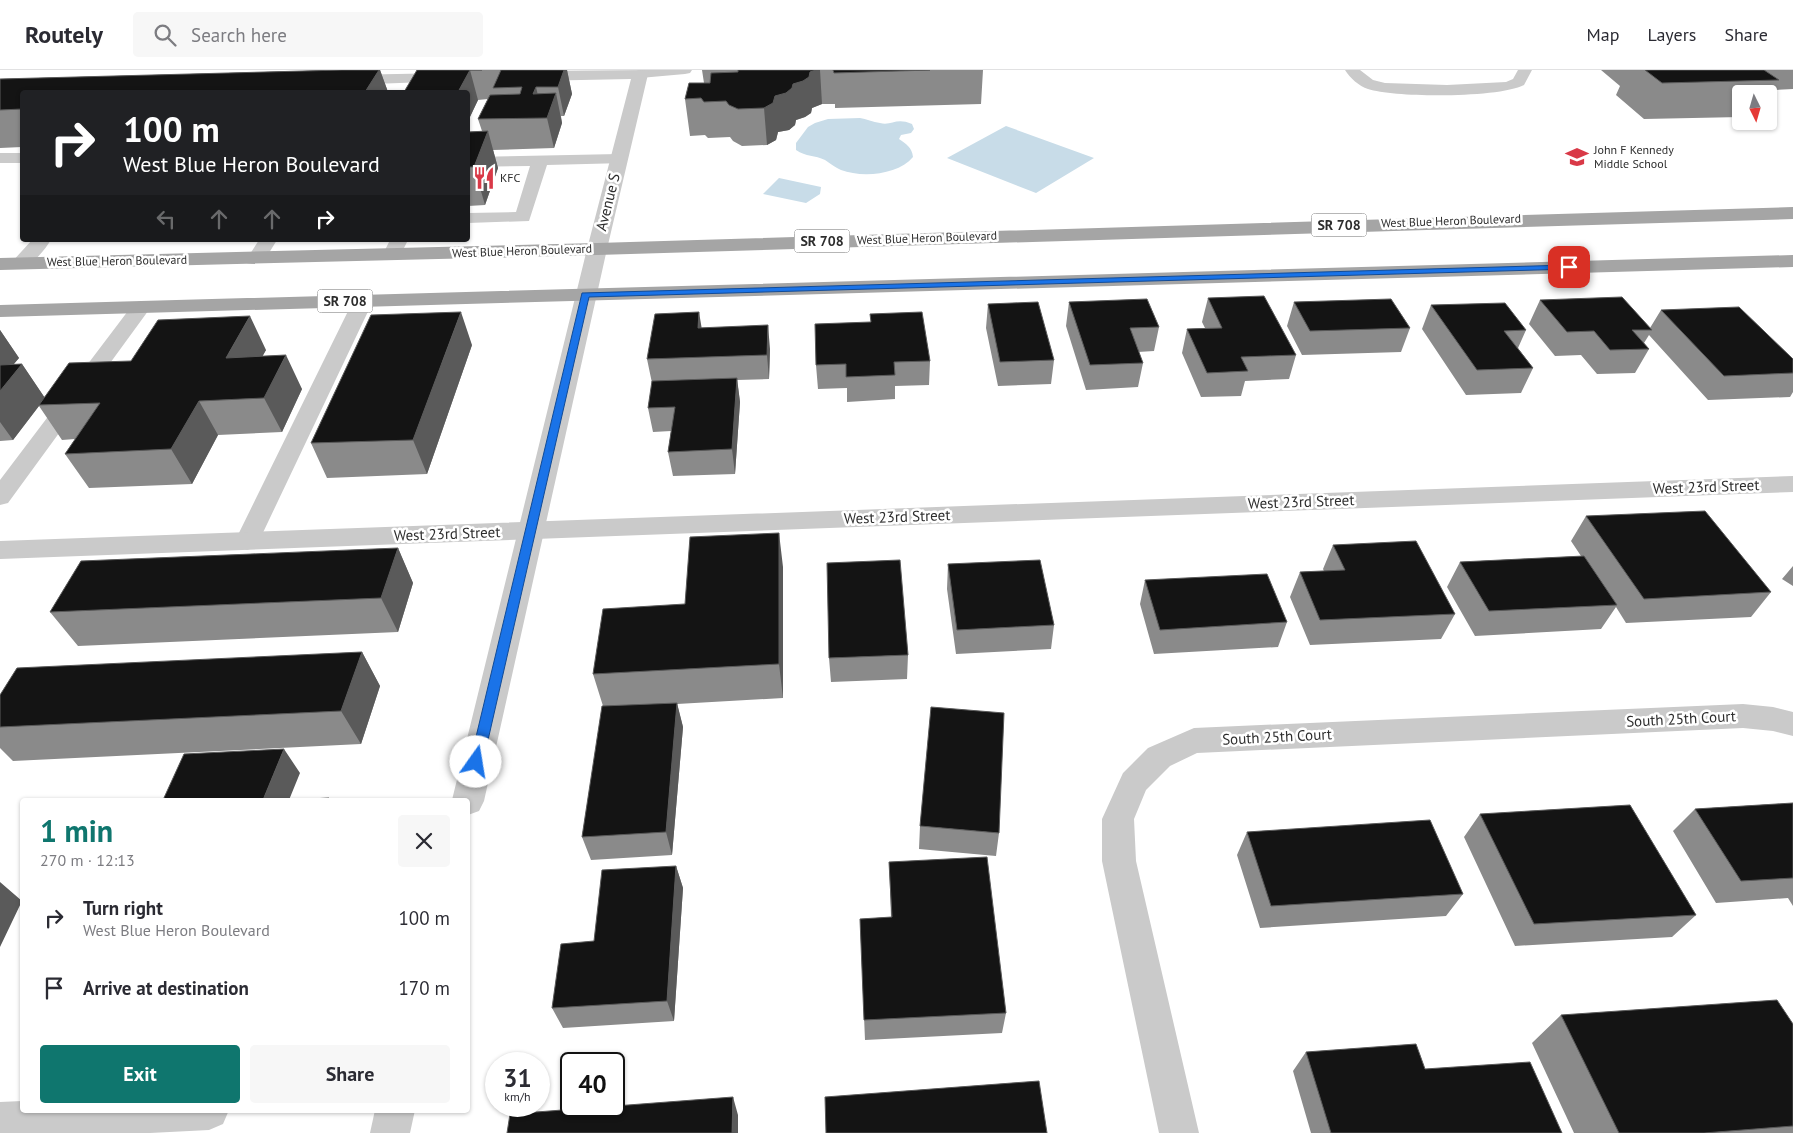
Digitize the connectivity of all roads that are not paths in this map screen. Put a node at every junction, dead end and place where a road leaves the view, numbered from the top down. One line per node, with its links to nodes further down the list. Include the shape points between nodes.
1 (684, 70): 4 (lane)
2 (1352, 70): 3 (lane, via 1374,86 1420,91 1504,87 1517,83)
3 (1525, 70)
4 (640, 72): 5 (street); 12 (street, Avenue S)
5 (519, 76)
6 (460, 77): 7 (street)
7 (430, 78): 8 (street); 9 (lane)
8 (332, 80)
9 (422, 90)
10 (0, 158): 11 (lane)
11 (20, 158)
12 (618, 159): 13 (lane); 20 (street, Avenue S)
13 (540, 160): 14 (lane); 16 (lane, via 522,217)
14 (470, 164)
15 (1793, 213): 20 (main road, West Blue Heron Boulevard / SR 708)
16 (470, 218)
17 (40, 242): 23 (lane)
18 (267, 242): 21 (lane)
19 (395, 247): 20 (main road, West Blue Heron Boulevard / SR 708); 21 (main road, West Blue Heron Boulevard / SR 708)
20 (597, 249): 25 (street, Avenue S)
21 (257, 257): 23 (main road, West Blue Heron Boulevard / SR 708)
22 (1793, 261): 25 (main road, SR 708)
23 (20, 263): 24 (main road, West Blue Heron Boulevard / SR 708)
24 (0, 264)
25 (585, 294): 26 (main road, SR 708); 31 (street, Avenue S)
26 (363, 301): 27 (main road, SR 708); 32 (lane)
27 (141, 307): 28 (main road, SR 708); 30 (lane)
28 (0, 311)
29 (1793, 484): 31 (street, West 23rd Street)
30 (0, 497)
31 (531, 531): 32 (street, West 23rd Street); 35 (street, Avenue S)
32 (247, 541): 33 (street, West 23rd Street)
33 (0, 550)
34 (1793, 724): 40 (street, South 25th Court, via 1744,716 1194,741 1159,757 1134,782 1118,819 1119,861)
35 (469, 798)
36 (157, 1113): 38 (street)
37 (394, 1113): 39 (street)
38 (0, 1122)
39 (390, 1133)
40 (1179, 1133)

